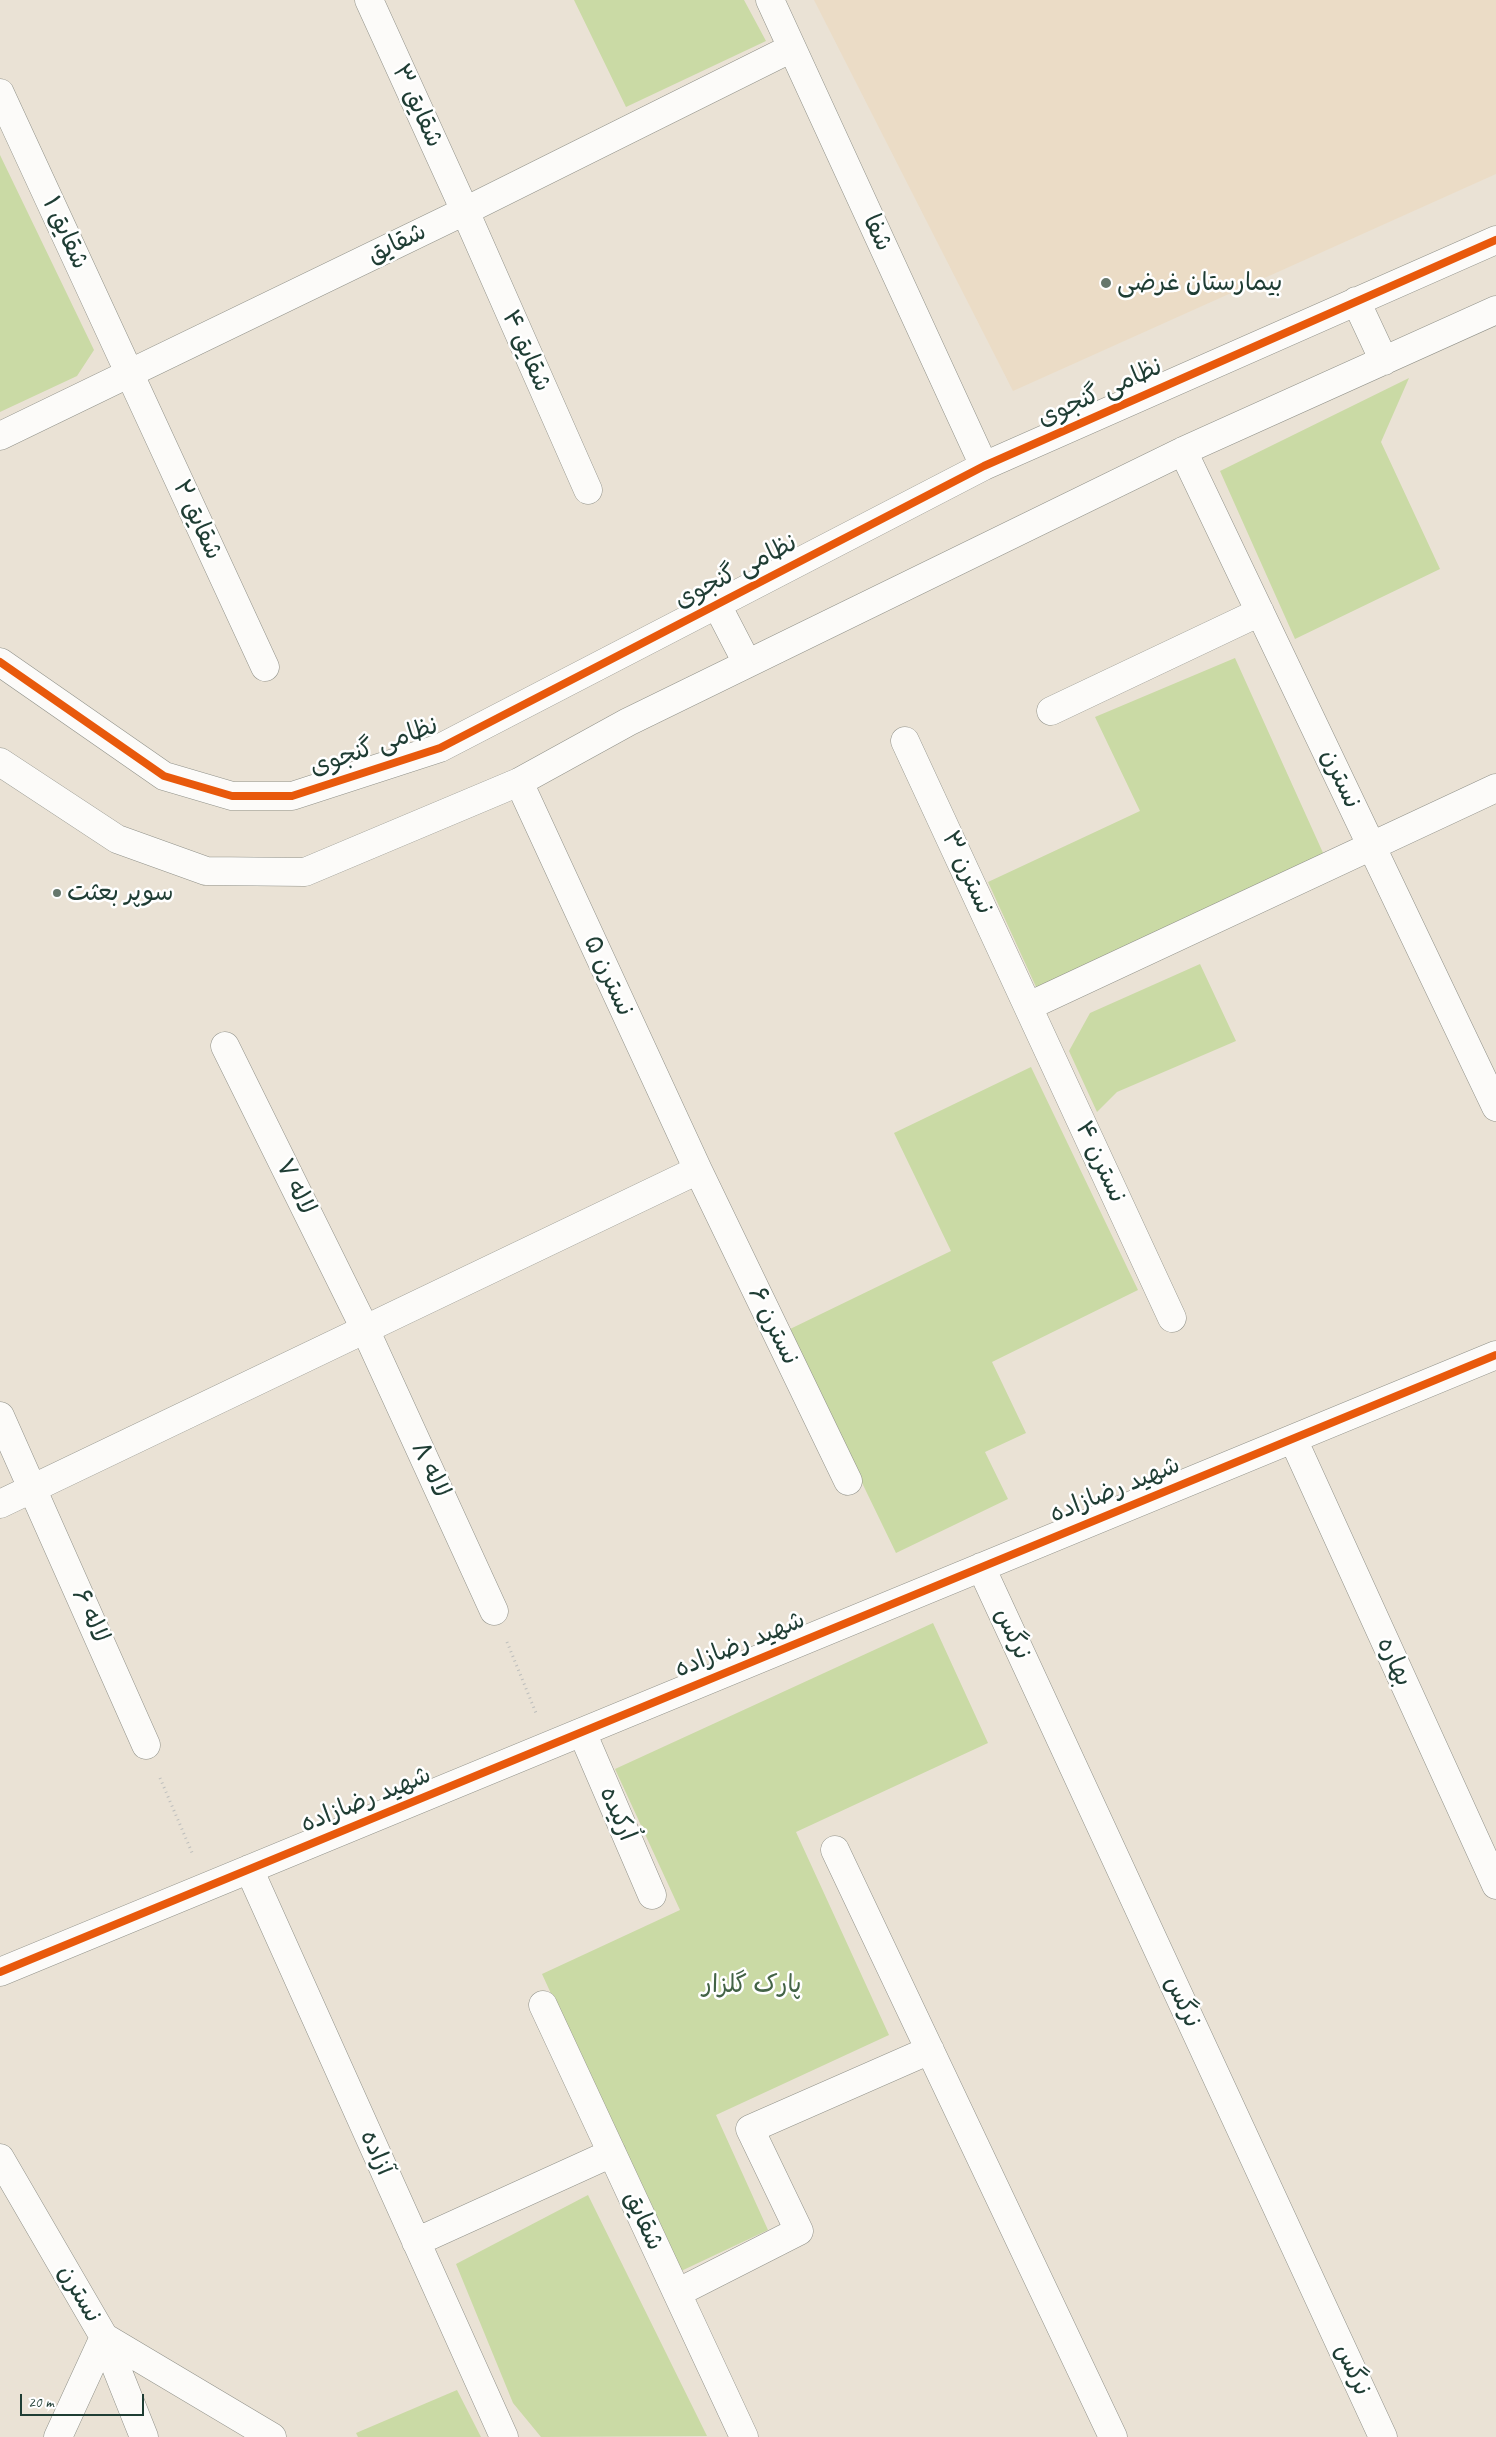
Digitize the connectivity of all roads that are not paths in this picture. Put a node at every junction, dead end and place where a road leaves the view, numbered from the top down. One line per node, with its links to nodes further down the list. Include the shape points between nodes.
1 (369, 0): 5 (street, شقایق ۳)
2 (770, 0): 3 (street, شفا)
3 (792, 48): 5 (street, شقایق); 13 (street, شفا)
4 (0, 93): 10 (street, شقایق ۱)
5 (465, 212): 10 (street, شقایق); 14 (street, شقایق ۴)
6 (1496, 240): 7 (street, نظامی گنجوی)
7 (1356, 301): 9 (street); 13 (street, نظامی گنجوی)
8 (1496, 310): 9 (street)
9 (1384, 361): 12 (street)
10 (130, 373): 11 (street, شقایق); 19 (street, شقایق ۲)
11 (0, 436)
12 (1183, 451): 16 (street, نسترن); 18 (street)
13 (984, 466): 15 (street, نظامی گنجوی)
14 (588, 490)
15 (717, 605): 17 (street, نظامی گنجوی, via 440,748 292,796 232,796 164,776); 18 (street)
16 (1260, 612): 20 (street); 25 (street, نسترن)
17 (0, 662)
18 (747, 663): 23 (street, via 628,722)
19 (265, 666)
20 (1051, 711)
21 (905, 741): 26 (street, نسترن ۳)
22 (0, 762): 23 (street, via 117,840 206,871 305,872)
23 (519, 782): 29 (street, نسترن ۵)
24 (1496, 788): 25 (street)
25 (1371, 846): 26 (street); 28 (street, نسترن)
26 (1029, 1006): 30 (street, نسترن ۴)
27 (225, 1046): 31 (street, لاله ۷)
28 (1496, 1107)
29 (698, 1170): 31 (street); 35 (street, نسترن ۶)
30 (1172, 1318)
31 (365, 1329): 36 (street); 39 (street, لاله ۸)
32 (1496, 1355): 34 (street, شهید رضازاده)
33 (0, 1416): 36 (street, لاله ۶)
34 (1293, 1439): 38 (street, شهید رضازاده); 44 (street, بهاره)
35 (848, 1481)
36 (34, 1488): 37 (street); 41 (street, لاله ۶)
37 (0, 1504)
38 (981, 1567): 40 (street, شهید رضازاده); 54 (street, نرگس)
39 (494, 1611)
40 (582, 1732): 43 (street, شهید رضازاده); 45 (street, اُرکیده)
41 (146, 1745)
42 (835, 1850): 48 (street)
43 (249, 1869): 46 (street, شهید رضازاده); 51 (street, آزاده)
44 (1496, 1885)
45 (652, 1895)
46 (0, 1972)
47 (543, 2006): 49 (street, شقایق)
48 (930, 2050): 52 (street, via 750,2129 799,2231); 60 (street)
49 (612, 2153): 51 (street); 52 (street, شقایق)
50 (0, 2158): 53 (street, نسترن)
51 (416, 2242): 58 (street, آزاده)
52 (677, 2293): 59 (street, شقایق)
53 (104, 2336): 55 (street); 56 (street, نسترن); 57 (street)
54 (1377, 2435)
55 (58, 2437)
56 (144, 2437)
57 (272, 2437)
58 (504, 2437)
59 (744, 2437)
60 (1113, 2437)

